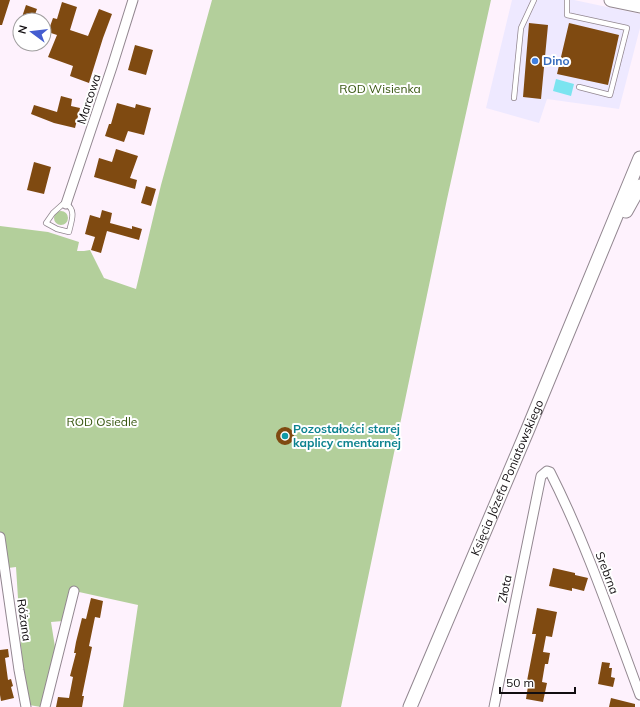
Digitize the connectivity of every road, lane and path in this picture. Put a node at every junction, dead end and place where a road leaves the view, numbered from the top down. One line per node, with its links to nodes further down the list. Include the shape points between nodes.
1 (133, 0): 10 (street, Marcowa)
2 (534, 0): 7 (lane, via 521,28)
3 (567, 0): 6 (lane, via 568,15 627,28 610,95)
4 (611, 0): 5 (main road)
5 (640, 6)
6 (579, 87)
7 (514, 98)
8 (640, 158): 11 (main road, Księcia Józefa Poniatowskiego)
9 (640, 186): 11 (main road, Księcia Józefa Poniatowskiego)
10 (66, 204): 10 (lane, via 57,208 46,224 69,232 73,215 72,209)
11 (603, 248): 18 (main road, Księcia Józefa Poniatowskiego)
12 (541, 476): 15 (street, Srebrna, via 547,471 550,472 560,491); 19 (street, Złota)
13 (0, 537): 16 (street, Różana)
14 (74, 591): 17 (street)
15 (640, 695)
16 (26, 707)
17 (45, 707)
18 (410, 707)
19 (494, 707)

